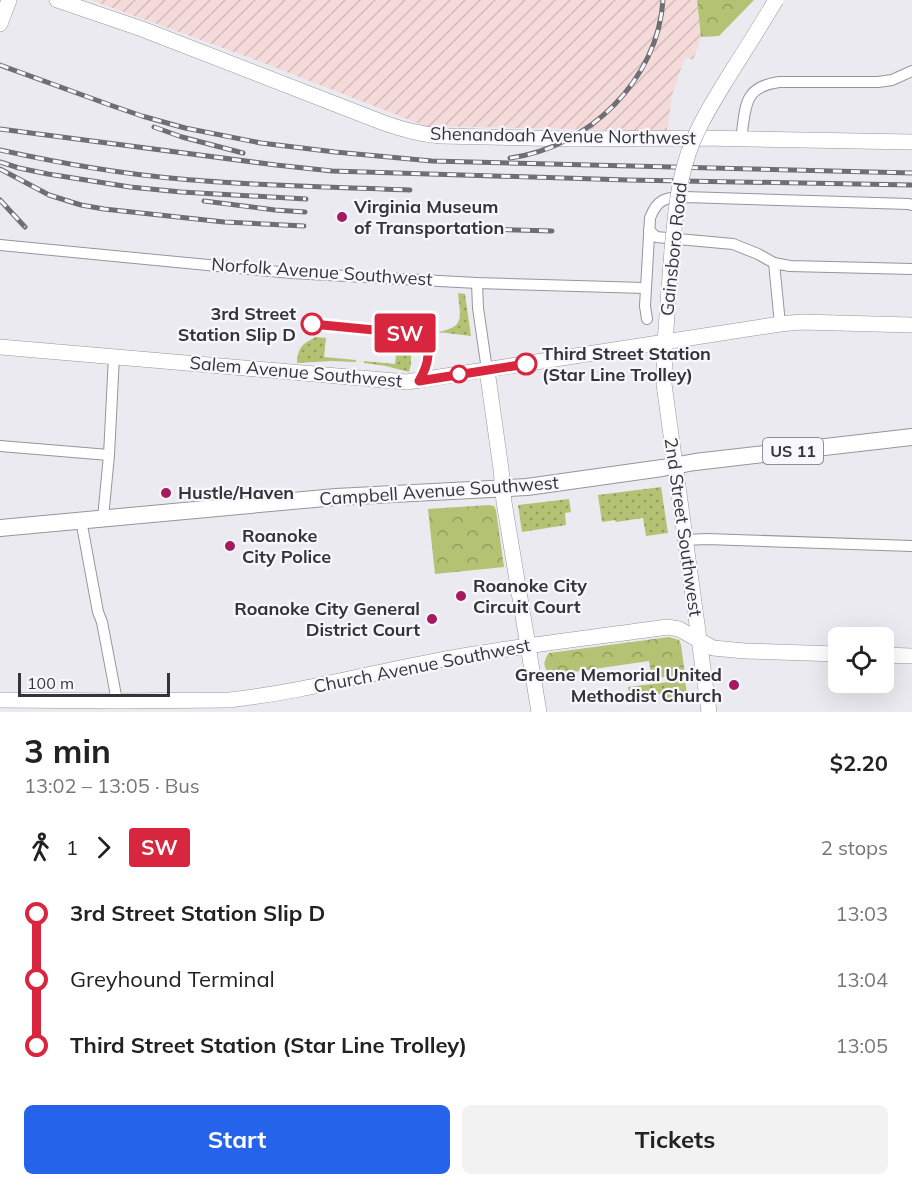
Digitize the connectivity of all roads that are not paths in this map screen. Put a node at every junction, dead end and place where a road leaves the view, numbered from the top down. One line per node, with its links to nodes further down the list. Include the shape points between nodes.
1 (9, 0): 4 (street)
2 (57, 0): 6 (street, Shenandoah Avenue Northwest, via 409,132 570,139)
3 (776, 0): 18 (street, Gainsboro Road, bridge, via 692,142 680,187)
4 (0, 24)
5 (912, 71): 6 (street, via 878,82 779,82 759,87 748,100)
6 (741, 139): 7 (street, Shenandoah Avenue Northwest)
7 (912, 142)
8 (912, 205): 9 (street, via 666,198 653,210)
9 (649, 230): 11 (street, via 656,237 733,244); 14 (street)
10 (0, 245): 13 (street, Norfolk Avenue Southwest, via 291,273)
11 (774, 263): 12 (street); 16 (street)
12 (912, 269)
13 (477, 284): 14 (street, Norfolk Avenue Southwest); 21 (street)
14 (645, 288): 15 (street)
15 (647, 319)
16 (780, 324): 17 (street, Salem Avenue Southwest); 18 (street, Salem Avenue Southwest)
17 (912, 325)
18 (665, 342): 21 (street, Salem Avenue Southwest); 25 (street, 2nd Street Southwest, via 664,384)
19 (0, 346): 20 (street, Salem Avenue Southwest)
20 (114, 356): 21 (street, Salem Avenue Southwest, via 407,382); 24 (street)
21 (487, 370): 26 (street)
22 (912, 437): 25 (main road, Campbell Avenue Southwest / US 11)
23 (0, 446): 24 (street)
24 (109, 455): 27 (street)
25 (675, 466): 26 (main road, Campbell Avenue Southwest / US 11); 30 (street, 2nd Street Southwest)
26 (503, 489): 27 (main road, Campbell Avenue Southwest / US 11, via 336,497); 33 (street)
27 (103, 518): 28 (main road, Campbell Avenue Southwest / US 11)
28 (81, 520): 29 (main road, Campbell Avenue Southwest / US 11); 38 (street, via 102,622)
29 (0, 528)
30 (685, 540): 31 (street); 32 (street, 2nd Street Southwest)
31 (912, 546)
32 (699, 640): 33 (street, Church Avenue Southwest, via 667,627); 34 (street, Church Avenue Southwest, via 713,648); 40 (street, 2nd Street Southwest)
33 (528, 645): 38 (street, Church Avenue Southwest, via 260,697); 39 (street)
34 (828, 654)
35 (894, 655): 36 (street)
36 (912, 656)
37 (0, 700): 38 (street, Church Avenue Southwest)
38 (111, 705)
39 (539, 712)
40 (709, 712)

